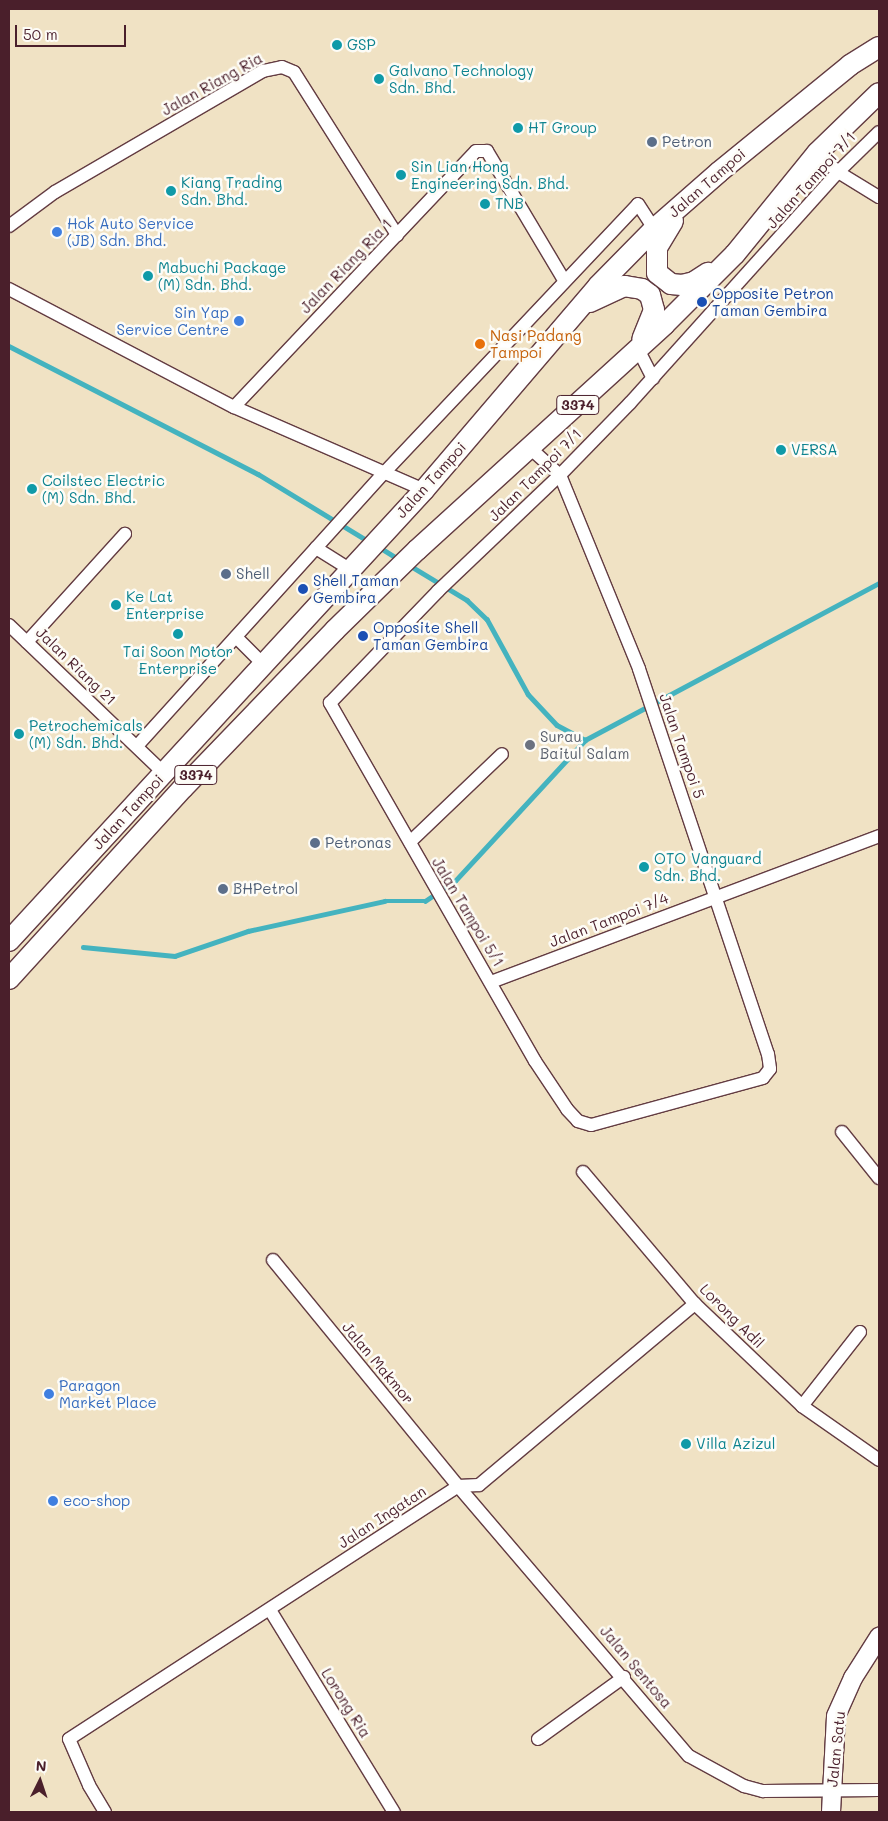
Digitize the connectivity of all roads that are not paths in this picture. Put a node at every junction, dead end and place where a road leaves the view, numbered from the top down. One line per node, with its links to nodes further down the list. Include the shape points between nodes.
1 (879, 47): 7 (main road, Jalan Tampoi / 3374, via 801,104)
2 (879, 93): 4 (main road, Jalan Tampoi / 3374)
3 (879, 132): 5 (street, Jalan Tampoi 7/1)
4 (817, 153): 5 (street); 11 (main road, Jalan Tampoi / 3374)
5 (838, 172): 6 (street); 16 (street, Jalan Tampoi 7/1)
6 (879, 197)
7 (688, 199): 9 (main road, Jalan Tampoi / 3374); 11 (main road, via 657,248 657,273 671,284 694,282)
8 (9, 226): 10 (street, Jalan Riang Ria, via 55,192 221,95 263,71 282,67 294,72)
9 (654, 229): 12 (street, via 638,204); 14 (main road, Jalan Tampoi / 3374)
10 (397, 235): 12 (street, Jalan Riang Ria 1, via 476,150 482,149); 17 (street, Jalan Riang Ria 1)
11 (735, 254): 15 (main road, Jalan Tampoi / 3374)
12 (564, 280): 19 (street)
13 (9, 289): 17 (street)
14 (582, 306): 15 (main road, via 624,286 642,289 650,295 654,301 653,316); 21 (main road, Jalan Tampoi / 3374)
15 (635, 353): 16 (street); 18 (main road, Jalan Tampoi / 3374)
16 (653, 378): 20 (street, Jalan Tampoi 7/1)
17 (234, 407): 19 (street, via 316,440)
18 (531, 449): 20 (street, Jalan Tampoi 5); 37 (main road, Jalan Tampoi / 3374, via 417,550 334,630)
19 (383, 474): 21 (street); 23 (street)
20 (560, 475): 29 (street, Jalan Tampoi 7/1, via 438,592); 35 (street, Jalan Tampoi 5, via 646,690)
21 (424, 490): 24 (main road, Jalan Tampoi / 3374)
22 (125, 534): 27 (street)
23 (316, 548): 24 (street); 26 (street)
24 (351, 570): 28 (main road, Jalan Tampoi / 3374)
25 (9, 625): 27 (street, Jalan Riang 21)
26 (236, 637): 28 (street); 30 (street)
27 (27, 642): 30 (street, Jalan Riang 21)
28 (264, 664): 32 (main road, Jalan Tampoi / 3374)
29 (330, 703): 34 (street, Jalan Tampoi 5/1)
30 (136, 746): 32 (street, Jalan Riang 21)
31 (502, 754): 34 (street)
32 (164, 773): 36 (main road, Jalan Tampoi / 3374)
33 (879, 836): 35 (street, Jalan Tampoi 7/4)
34 (411, 847): 38 (street, Jalan Tampoi 5/1)
35 (716, 897): 38 (street, Jalan Tampoi 7/4); 39 (street, Jalan Tampoi 5, via 768,1054 770,1069 763,1078)
36 (9, 941)
37 (9, 979)
38 (491, 982): 39 (street, Jalan Tampoi 5/1, via 567,1109 578,1122)
39 (591, 1125)
40 (842, 1132): 42 (street)
41 (583, 1172): 44 (street, Lorong Adil)
42 (879, 1178)
43 (273, 1260): 48 (street, Jalan Makmor)
44 (695, 1304): 46 (street, Lorong Adil); 48 (street, Jalan Ingatan, via 479,1485)
45 (860, 1332): 46 (street)
46 (802, 1406): 47 (street, Lorong Adil)
47 (879, 1460)
48 (458, 1486): 49 (street, Jalan Ingatan); 51 (street, Jalan Sentosa)
49 (270, 1610): 55 (street, Jalan Ingatan, via 69,1739); 56 (street, Lorong Ria)
50 (879, 1637): 54 (street, Jalan Satu, via 853,1678 836,1716)
51 (624, 1677): 52 (street); 54 (street, Jalan Sentosa, via 689,1756 715,1773 763,1791)
52 (538, 1739)
53 (879, 1790): 54 (street, Jalan Sentosa)
54 (831, 1791): 57 (street, Jalan Satu)
55 (105, 1812)
56 (394, 1812)
57 (831, 1812)

